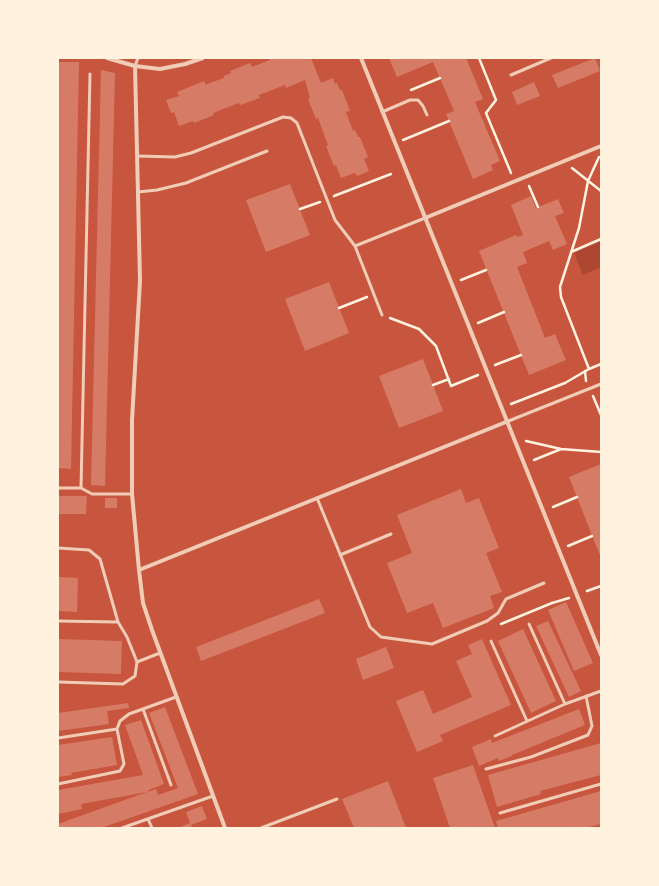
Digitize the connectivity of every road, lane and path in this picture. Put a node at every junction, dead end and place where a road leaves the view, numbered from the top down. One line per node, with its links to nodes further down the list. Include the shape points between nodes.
1 (107, 58): 7 (street)
2 (138, 58): 7 (lane)
3 (203, 58): 7 (street, via 160,69)
4 (361, 58): 12 (street)
5 (479, 58): 23 (path, via 496,100 486,113)
6 (551, 58): 9 (lane)
7 (136, 66): 18 (street)
8 (90, 74): 56 (lane)
9 (511, 74)
10 (440, 78): 11 (path)
11 (407, 92)
12 (382, 112): 13 (lane, via 410,100 418,100); 30 (street)
13 (427, 114)
14 (449, 121): 15 (path)
15 (403, 140)
16 (601, 146): 23 (street)
17 (267, 151): 26 (lane, via 186,183)
18 (138, 156): 26 (street); 27 (lane, via 175,156 191,153 283,117 290,118 297,123)
19 (599, 157): 22 (path)
20 (572, 168): 22 (path)
21 (391, 174): 27 (path)
22 (588, 181): 25 (path); 33 (path, via 579,228)
23 (514, 182): 30 (street)
24 (529, 186): 28 (path)
25 (601, 191)
26 (138, 192): 57 (street, via 140,281 132,420)
27 (327, 199): 29 (path); 32 (lane, via 335,220)
28 (538, 207)
29 (300, 210)
30 (425, 218): 32 (lane); 45 (street)
31 (601, 239): 33 (path)
32 (355, 246): 36 (lane)
33 (571, 252): 44 (path, via 560,287 561,297)
34 (486, 270): 35 (path)
35 (460, 280)
36 (374, 294): 37 (path); 39 (lane)
37 (339, 308)
38 (504, 312): 40 (path)
39 (382, 315): 46 (path, via 419,329 436,346)
40 (478, 323)
41 (521, 355): 43 (path)
42 (601, 364): 44 (path)
43 (495, 365)
44 (589, 369): 49 (path, via 565,383)
45 (486, 372): 46 (path, via 451,386); 50 (street)
46 (449, 379): 48 (path)
47 (601, 384): 50 (lane)
48 (433, 385)
49 (511, 404)
50 (506, 422): 59 (street); 70 (street)
51 (526, 441): 52 (path)
52 (561, 449): 53 (path); 54 (path)
53 (601, 452)
54 (534, 460)
55 (58, 488): 56 (lane)
56 (81, 488): 57 (lane, via 92,494)
57 (132, 494): 66 (street)
58 (577, 497): 60 (path)
59 (317, 498): 65 (lane); 66 (street)
60 (553, 507)
61 (392, 534): 65 (lane)
62 (592, 536): 63 (path)
63 (568, 546)
64 (58, 548): 73 (lane, via 89,550 100,559)
65 (340, 555): 72 (lane, via 370,628 381,637 432,644)
66 (139, 570): 76 (street, via 143,604)
67 (544, 583): 72 (lane, via 506,598 498,613)
68 (601, 586): 69 (path)
69 (587, 591)
70 (577, 596): 72 (path, via 552,603 498,625); 77 (street)
71 (58, 621): 73 (lane)
72 (487, 621)
73 (118, 622): 78 (lane)
74 (529, 624): 83 (lane)
75 (491, 641): 85 (lane)
76 (160, 653): 78 (lane); 81 (street)
77 (601, 655)
78 (137, 662): 79 (lane, via 135,676 123,684)
79 (58, 682)
80 (601, 691): 82 (lane)
81 (176, 696): 84 (lane); 93 (street)
82 (586, 696): 83 (lane); 89 (lane, via 592,726 588,735 531,757)
83 (565, 704): 85 (lane)
84 (143, 709): 86 (lane, via 129,714 120,721); 92 (lane)
85 (527, 721): 87 (lane)
86 (117, 730): 88 (lane); 90 (lane, via 124,764 120,772)
87 (495, 736)
88 (58, 738)
89 (486, 770)
90 (58, 784)
91 (601, 784): 95 (lane)
92 (171, 785)
93 (213, 796): 96 (lane); 99 (street)
94 (337, 799): 100 (lane)
95 (500, 813)
96 (148, 819): 97 (lane); 98 (lane)
97 (122, 828)
98 (152, 828)
99 (225, 828)
100 (261, 828)

